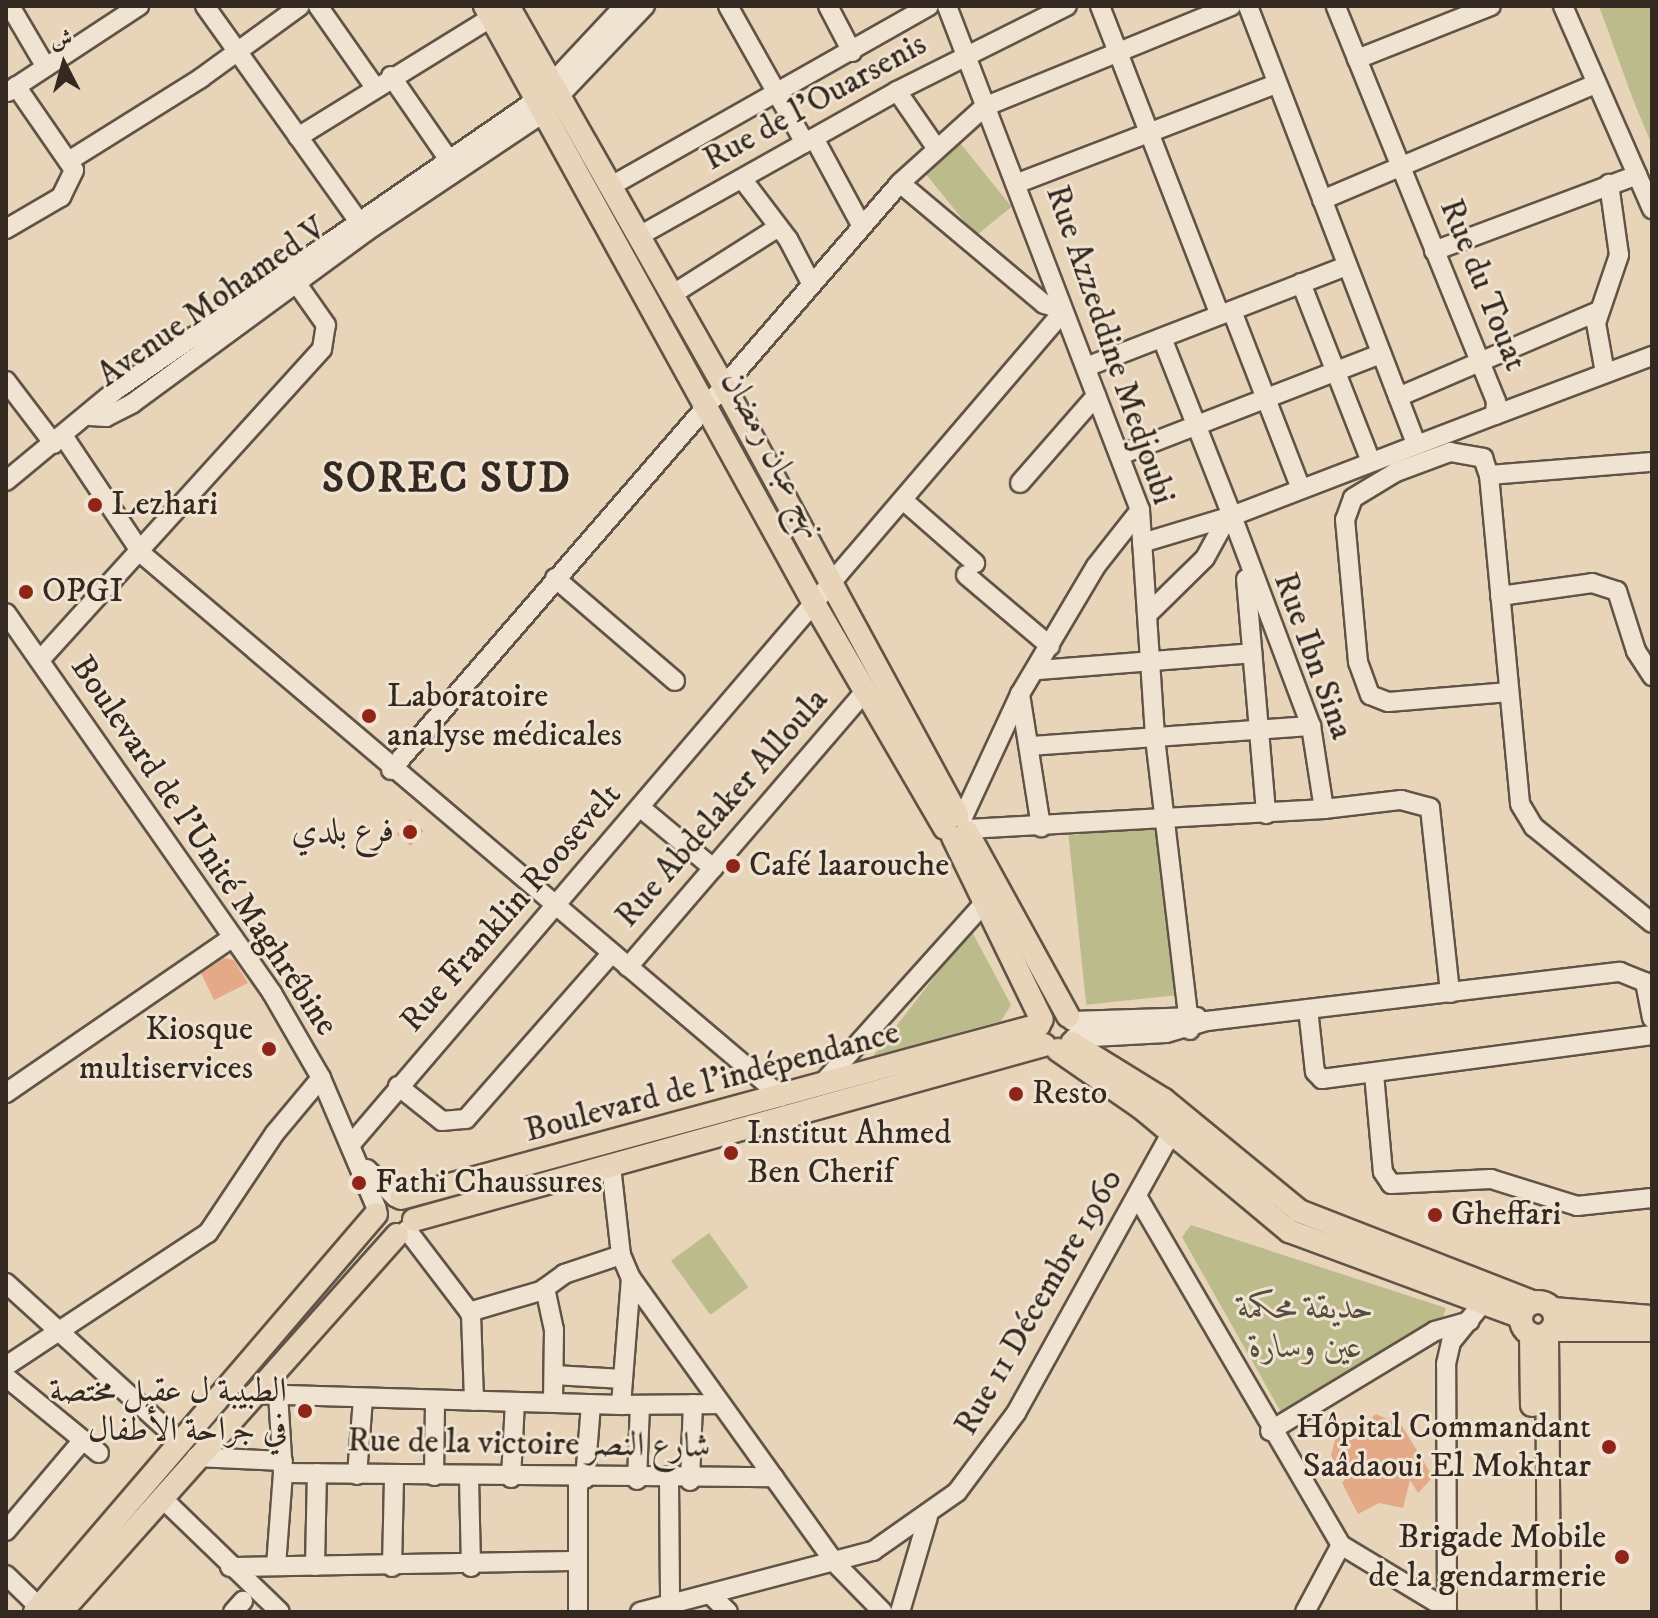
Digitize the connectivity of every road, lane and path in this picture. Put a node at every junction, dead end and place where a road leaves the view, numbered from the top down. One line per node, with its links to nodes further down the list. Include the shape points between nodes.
1 (10, 6): 26 (street)
2 (139, 6): 26 (street)
3 (205, 6): 21 (street)
4 (300, 6): 21 (street)
5 (318, 6): 27 (street)
6 (624, 6): 33 (street)
7 (645, 6): 33 (street)
8 (728, 6): 32 (street)
9 (828, 6): 22 (street)
10 (929, 6): 22 (street)
11 (947, 6): 23 (street, Rue Azzeddine Medjoubi)
12 (1067, 6): 20 (street, Rue de l'Ouarsenis)
13 (1100, 6): 24 (street)
14 (1231, 6): 24 (street)
15 (1248, 6): 28 (street)
16 (1336, 6): 25 (street, Rue du Touat)
17 (1491, 6): 25 (street)
18 (1563, 6): 29 (street)
19 (495, 10): 27 (street); 33 (main road)
20 (1040, 11): 23 (street, Rue de l'Ouarsenis)
21 (235, 48): 36 (street); 39 (street, via 201,78)
22 (852, 52): 32 (street)
23 (969, 53): 31 (street, Rue de l'Ouarsenis); 34 (street, Rue Azzeddine Medjoubi)
24 (1118, 53): 34 (street); 35 (street)
25 (1357, 59): 41 (street, Rue du Touat)
26 (44, 64): 30 (street)
27 (382, 81): 36 (street); 40 (street)
28 (1276, 84): 35 (street); 48 (street)
29 (1595, 84): 41 (street); 42 (street)
30 (11, 90): 39 (street)
31 (897, 91): 37 (street, Rue de l'Ouarsenis); 38 (street)
32 (778, 93): 37 (street); 47 (street)
33 (548, 99): 40 (street, Avenue Mohamed V); 47 (main road, نهج عبان رمضان); 76 (main road, نهج عبان رمضان)
34 (984, 107): 38 (street); 45 (street, Rue Azzeddine Medjoubi)
35 (1148, 134): 45 (street); 63 (street)
36 (298, 137): 50 (street)
37 (810, 141): 43 (street, Rue de l'Ouarsenis); 51 (street)
38 (937, 149): 44 (street)
39 (70, 160): 53 (street, via 74,170 61,197)
40 (452, 165): 50 (street, Avenue Mohamed V); 57 (street, Avenue Mohamed V)
41 (1399, 165): 48 (street); 55 (street, Rue du Touat)
42 (1637, 175): 46 (street); 49 (street)
43 (743, 180): 52 (street); 54 (street, Rue de l'Ouarsenis)
44 (900, 183): 51 (street); 61 (street, via 1044,304)
45 (1018, 183): 61 (street, Rue Azzeddine Medjoubi)
46 (1609, 184): 55 (street); 62 (street, via 1619,255)
47 (611, 186): 54 (main road, نهج عبان رمضان)
48 (1322, 200): 56 (street)
49 (1652, 209)
50 (357, 219): 57 (street, Avenue Mohamed V)
51 (860, 223): 58 (street)
52 (777, 228): 58 (street); 60 (street)
53 (6, 229)
54 (639, 236): 60 (main road, نهج عبان رمضان)
55 (1434, 251): 67 (street, Rue du Touat)
56 (1346, 266): 59 (street); 65 (street)
57 (290, 275): 79 (street, Avenue Mohamed V, via 133,403 106,417 90,416); 92 (street, via 326,325 322,349)
58 (811, 283): 72 (street)
59 (1301, 283): 63 (street); 69 (street)
60 (673, 294): 72 (main road, نهج عبان رمضان)
61 (1061, 311): 68 (street, Rue Azzeddine Medjoubi); 88 (street, Rue Franklin Roosevelt)
62 (1599, 311): 67 (street); 70 (street, via 1596,335)
63 (1226, 313): 64 (street); 75 (street)
64 (1162, 338): 68 (street); 78 (street, Rue Ibn Sina)
65 (1381, 354): 69 (street); 74 (street)
66 (1652, 356): 70 (street)
67 (1479, 361): 74 (street); 77 (street, Rue du Touat)
68 (1086, 367): 73 (street, Rue Azzeddine Medjoubi)
69 (1336, 371): 75 (street); 82 (street)
70 (1605, 373): 77 (street)
71 (6, 381): 79 (street)
72 (722, 382): 76 (street); 95 (main road, نهج عبان رمضان)
73 (1096, 396): 81 (street, Rue Azzeddine Medjoubi); 86 (street)
74 (1398, 397): 80 (street)
75 (1265, 399): 78 (street); 87 (street)
76 (706, 401): 94 (street); 97 (main road, نهج عبان رمضان)
77 (1495, 415): 80 (street, Rue du Touat)
78 (1195, 426): 81 (street); 90 (street, Rue Ibn Sina)
79 (59, 440): 85 (street); 92 (street)
80 (1416, 444): 82 (street, Rue du Touat)
81 (1120, 455): 89 (street, Rue Azzeddine Medjoubi)
82 (1370, 459): 87 (street, Rue du Touat)
83 (1652, 462): 84 (street)
84 (1489, 475): 96 (street); 108 (street, via 1474,452 1450,452 1363,491 1345,520 1358,662 1370,695 1388,702)
85 (6, 481)
86 (1020, 483)
87 (1300, 486): 90 (street, Rue du Touat)
88 (903, 500): 95 (street, Rue Franklin Roosevelt); 100 (street)
89 (1140, 510): 91 (street, Rue Azzeddine Medjoubi); 100 (street, via 1096,566)
90 (1229, 517): 91 (street); 93 (street, Rue Ibn Sina); 99 (street, via 1205,558)
91 (1142, 543): 99 (street, Rue Azzeddine Medjoubi)
92 (142, 554): 102 (street); 114 (street)
93 (1245, 560): 101 (street); 110 (street, Rue Ibn Sina)
94 (555, 578): 106 (street); 114 (street)
95 (831, 587): 97 (street, Rue Franklin Roosevelt); 119 (main road, نهج عبان رمضان)
96 (1500, 596): 105 (street, via 1607,585 1623,599 1636,651); 108 (street)
97 (815, 605): 107 (main road, نهج عبان رمضان); 115 (street, Rue Franklin Roosevelt)
98 (6, 613): 102 (street, Boulevard de l'Unité Maghrébine)
99 (1149, 613): 103 (street, Rue Azzeddine Medjoubi)
100 (1050, 646): 104 (street)
101 (1252, 653): 103 (street); 111 (street)
102 (40, 660): 125 (street, Boulevard de l'Unité Maghrébine)
103 (1150, 663): 104 (street); 112 (street, Rue Azzeddine Medjoubi)
104 (1038, 670): 109 (street)
105 (1652, 676)
106 (675, 681)
107 (865, 691): 119 (main road, نهج عبان رمضان); 121 (street, Rue Abdelaker Alloula)
108 (1509, 692): 124 (street, via 1525,817)
109 (1020, 694): 113 (street); 119 (street)
110 (1311, 726): 111 (street); 116 (street, Rue Ibn Sina)
111 (1255, 731): 112 (street); 117 (street)
112 (1155, 738): 113 (street); 118 (street, Rue Azzeddine Medjoubi)
113 (1031, 746): 120 (street)
114 (391, 770): 123 (street)
115 (641, 808): 121 (street); 123 (street, Rue Franklin Roosevelt)
116 (1324, 809): 117 (street); 128 (street, via 1401,800 1430,808)
117 (1266, 814): 118 (street)
118 (1165, 819): 120 (street); 131 (street, Rue Azzeddine Medjoubi)
119 (959, 826): 120 (street); 122 (main road, نهج عبان رمضان); 132 (main road, نهج عبان رمضان)
120 (1041, 827)
121 (713, 868): 127 (street, Rue Abdelaker Alloula)
122 (984, 903): 132 (main road, نهج عبان رمضان); 137 (street)
123 (554, 908): 126 (street); 136 (street, Rue Franklin Roosevelt)
124 (1652, 923)
125 (233, 937): 135 (street, Boulevard de l'Unité Maghrébine); 138 (street)
126 (612, 953): 127 (street); 136 (street, via 466,1119 442,1121)
127 (628, 967): 139 (street)
128 (1450, 993): 129 (street); 130 (street, via 1631,972 1649,991)
129 (1308, 1009): 131 (street); 134 (street, via 1317,1077)
130 (1652, 1018)
131 (1189, 1022): 132 (street)
132 (1059, 1032): 137 (main road, Boulevard de l'indépendance); 140 (main road, Boulevard de l'indépendance); 141 (main road); 155 (main road, via 1164,1100 1299,1211)
133 (1652, 1035): 134 (street)
134 (1374, 1074): 145 (street, via 1383,1172 1391,1184 1491,1179 1577,1206)
135 (321, 1078): 142 (street, Boulevard de l'Unité Maghrébine); 157 (street, via 275,1133 208,1233)
136 (398, 1086): 142 (street, Rue Franklin Roosevelt)
137 (817, 1089): 139 (main road, Boulevard de l'indépendance)
138 (6, 1093)
139 (782, 1097): 140 (main road, Boulevard de l'indépendance)
140 (756, 1115): 143 (main road, Boulevard de l'indépendance); 146 (main road, Boulevard de l'indépendance)
141 (1172, 1132): 144 (street, Rue 11 Décembre 1960); 153 (main road, via 1289,1231)
142 (352, 1143): 146 (street, Boulevard de l'Unité Maghrébine)
143 (611, 1166): 147 (main road, Boulevard de l'indépendance); 148 (street)
144 (1137, 1196): 174 (street); 191 (street, Rue 11 Décembre 1960, via 990,1455)
145 (1652, 1198)
146 (388, 1204): 147 (main road); 147 (main road, via 382,1229); 176 (main road)
147 (406, 1229): 152 (street); 162 (main road)
148 (621, 1255): 149 (street); 151 (street, via 564,1274)
149 (631, 1278): 161 (street); 171 (street)
150 (6, 1283): 157 (street)
151 (545, 1288): 152 (street); 159 (street, via 554,1325)
152 (469, 1312): 166 (street)
153 (1476, 1312): 155 (main road); 174 (street, via 1435,1331); 205 (street, via 1451,1342 1446,1364)
154 (1652, 1317): 155 (main road)
155 (1539, 1321): 156 (main road); 213 (main road); 214 (main road)
156 (1652, 1330)
157 (59, 1331): 158 (street); 176 (street)
158 (6, 1366)
159 (554, 1375): 161 (street); 168 (street)
160 (6, 1377): 175 (street)
161 (623, 1379): 172 (street)
162 (252, 1394): 163 (street); 176 (main road)
163 (278, 1394): 164 (street); 178 (street)
164 (363, 1398): 165 (street); 180 (street)
165 (435, 1400): 166 (street); 182 (street)
166 (474, 1401): 167 (street)
167 (515, 1402): 168 (street); 185 (street)
168 (553, 1403): 169 (street)
169 (591, 1404): 172 (street); 186 (street)
170 (693, 1404): 171 (street); 173 (street); 189 (street)
171 (719, 1404): 183 (street)
172 (621, 1405): 173 (street)
173 (640, 1405): 187 (street)
174 (1270, 1431): 193 (street)
175 (83, 1440): 177 (street); 192 (street)
176 (189, 1450): 178 (street, Rue de la victoire شارع النصر); 190 (main road); 204 (main road)
177 (99, 1453)
178 (283, 1467): 179 (street, Rue de la victoire شارع النصر); 196 (street)
179 (317, 1473): 180 (street, Rue de la victoire شارع النصر); 197 (street)
180 (357, 1475): 181 (street, Rue de la victoire شارع النصر)
181 (394, 1476): 182 (street, Rue de la victoire شارع النصر); 199 (street)
182 (434, 1476): 184 (street, Rue de la victoire شارع النصر)
183 (774, 1477): 189 (street, Rue de la victoire شارع النصر); 195 (street)
184 (469, 1478): 185 (street, Rue de la victoire شارع النصر); 200 (street)
185 (511, 1478): 186 (street, Rue de la victoire شارع النصر)
186 (582, 1479): 187 (street, Rue de la victoire شارع النصر); 194 (street)
187 (637, 1480): 188 (street, Rue de la victoire شارع النصر)
188 (669, 1480): 189 (street, Rue de la victoire شارع النصر); 203 (street)
189 (690, 1481)
190 (161, 1497): 198 (street); 204 (main road)
191 (928, 1517): 195 (street, Rue 11 Décembre 1960, via 885,1545); 211 (street)
192 (6, 1531)
193 (1341, 1545): 205 (street); 212 (street)
194 (577, 1561): 200 (street); 207 (street)
195 (834, 1562): 202 (street, Rue 11 Décembre 1960); 210 (street)
196 (276, 1566): 197 (street); 198 (street)
197 (315, 1566): 199 (street)
198 (230, 1567): 206 (street)
199 (392, 1567): 200 (street)
200 (471, 1567)
201 (6, 1575): 204 (street)
202 (711, 1595): 203 (street, Rue 11 Décembre 1960); 209 (street)
203 (670, 1605): 208 (street, Rue 11 Décembre 1960)
204 (45, 1610)
205 (1447, 1611)
206 (280, 1612)
207 (578, 1612)
208 (640, 1612)
209 (728, 1612)
210 (883, 1612)
211 (900, 1612)
212 (1305, 1612)
213 (1536, 1612)
214 (1549, 1612)

